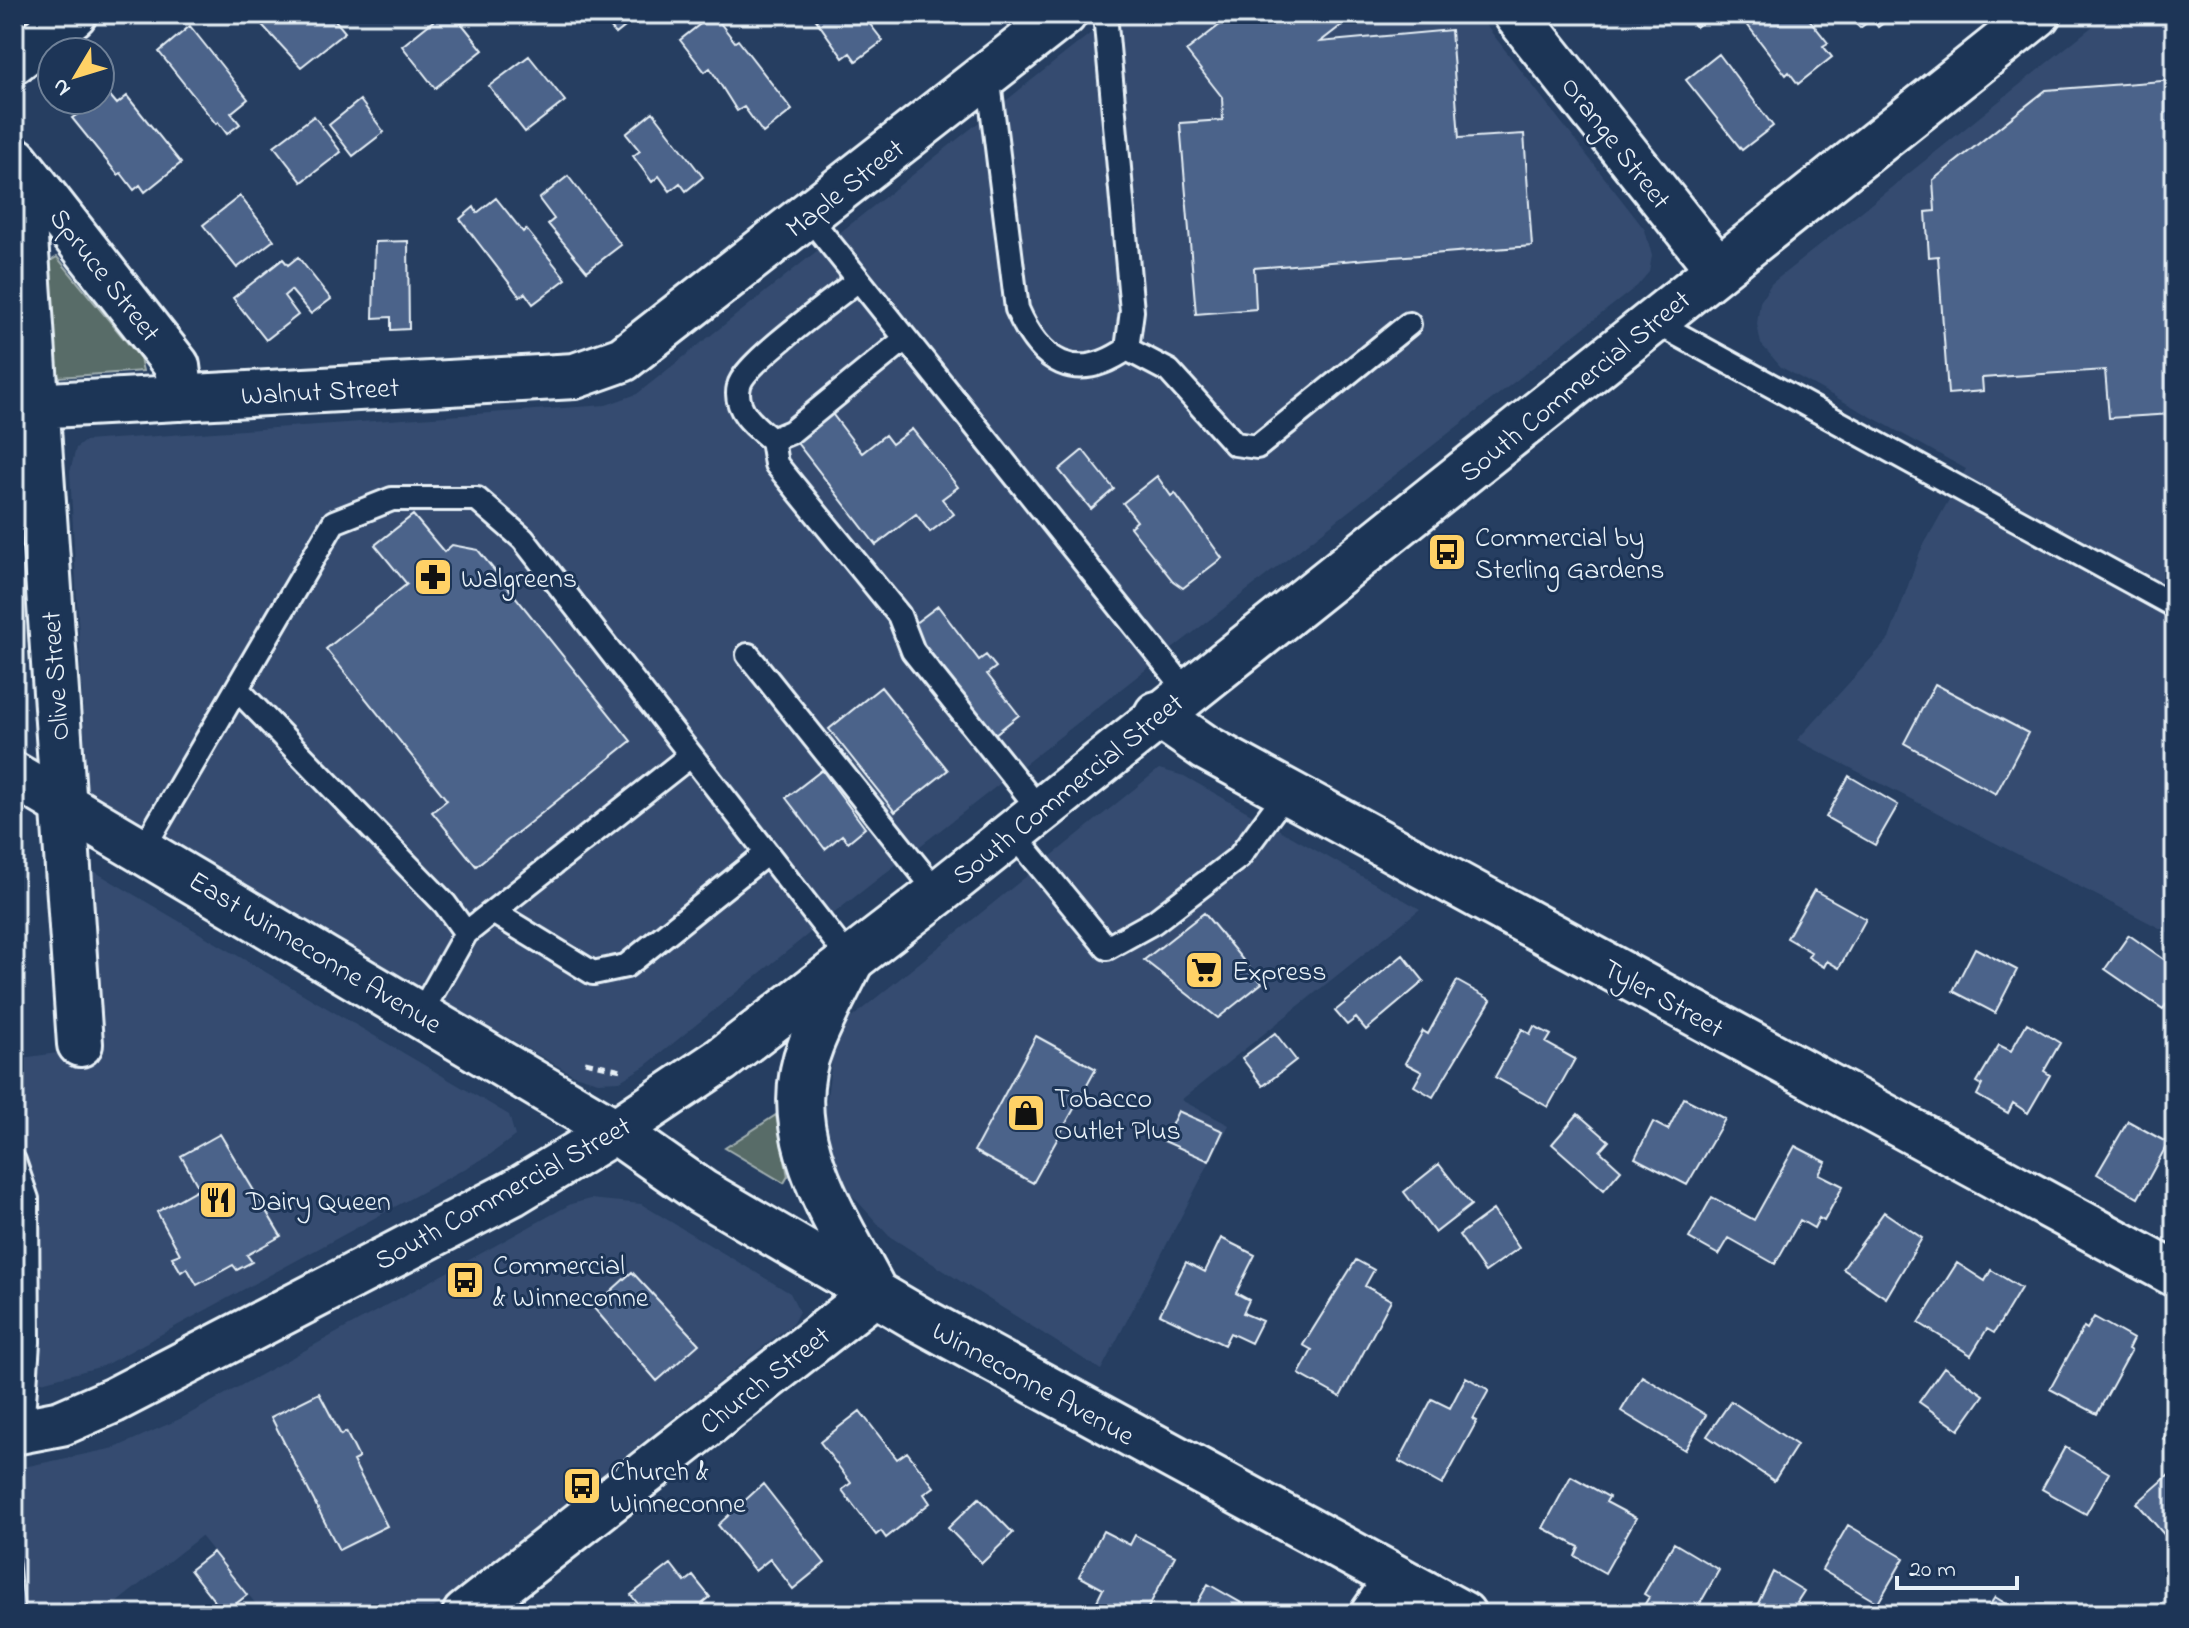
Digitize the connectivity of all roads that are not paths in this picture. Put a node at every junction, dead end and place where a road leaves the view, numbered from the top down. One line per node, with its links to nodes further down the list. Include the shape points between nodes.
1 (74, 14): 6 (main road)
2 (1064, 14): 7 (main road, Maple Street)
3 (1105, 14): 15 (lane, via 1132,311)
4 (1516, 14): 10 (main road, Orange Street)
5 (2038, 14): 10 (main road, South Commercial Street)
6 (14, 61)
7 (988, 74): 9 (main road, Maple Street); 15 (lane, via 1017,309 1027,334 1045,354 1071,366 1105,365)
8 (17, 161): 17 (main road, Spruce Street, via 177,366); 18 (main road, Olive Street)
9 (808, 216): 11 (lane); 16 (main road, Maple Street)
10 (1718, 269): 12 (main road, South Commercial Street)
11 (858, 280): 14 (lane); 19 (lane, via 754,364 739,384 739,403 752,424)
12 (1655, 322): 20 (lane); 23 (main road, South Commercial Street)
13 (1409, 324): 15 (lane, via 1257,447 1235,444 1169,371)
14 (905, 339): 19 (lane, via 791,432); 23 (lane, via 1086,561)
15 (1127, 349)
16 (623, 359): 17 (main road, Walnut Street, via 575,376)
17 (181, 398): 18 (main road, Walnut Street)
18 (24, 406): 27 (main road, Olive Street)
19 (772, 440): 28 (lane, via 776,464 899,615 913,651)
20 (2175, 606)
21 (748, 655): 31 (lane)
22 (237, 689): 24 (lane, via 334,522 392,499 477,499 523,539); 29 (lane); 33 (lane, via 445,904)
23 (1172, 702): 26 (main road, Tyler Street, via 1206,748); 28 (main road, South Commercial Street)
24 (691, 755): 30 (lane); 32 (lane)
25 (14, 775): 27 (main road, East Winneconne Avenue)
26 (1287, 792): 28 (lane, via 1239,857 1154,922 1107,948); 39 (main road, Tyler Street)
27 (63, 804): 29 (main road, East Winneconne Avenue); 36 (main road, Olive Street)
28 (1026, 821): 31 (main road, South Commercial Street)
29 (143, 849): 35 (main road, East Winneconne Avenue)
30 (767, 853): 32 (lane, via 626,966 593,973); 34 (lane)
31 (938, 893): 34 (main road, South Commercial Street)
32 (493, 912): 33 (lane)
33 (466, 933): 35 (lane)
34 (851, 961): 37 (main road, South Commercial Street, via 721,1060); 40 (main road, via 810,1046 801,1119 817,1181)
35 (421, 1013): 37 (main road, East Winneconne Avenue)
36 (80, 1044)
37 (615, 1131): 40 (main road, Winneconne Avenue, via 702,1192); 41 (main road, South Commercial Street, via 513,1193 114,1400 61,1423)
38 (14, 1161): 41 (lane, via 27,1199 28,1342)
39 (2175, 1274)
40 (875, 1293): 42 (main road, Winneconne Avenue); 43 (main road, Church Street)
41 (18, 1432)
42 (1385, 1597): 44 (main road, Winneconne Avenue)
43 (465, 1614)
44 (1463, 1614)

